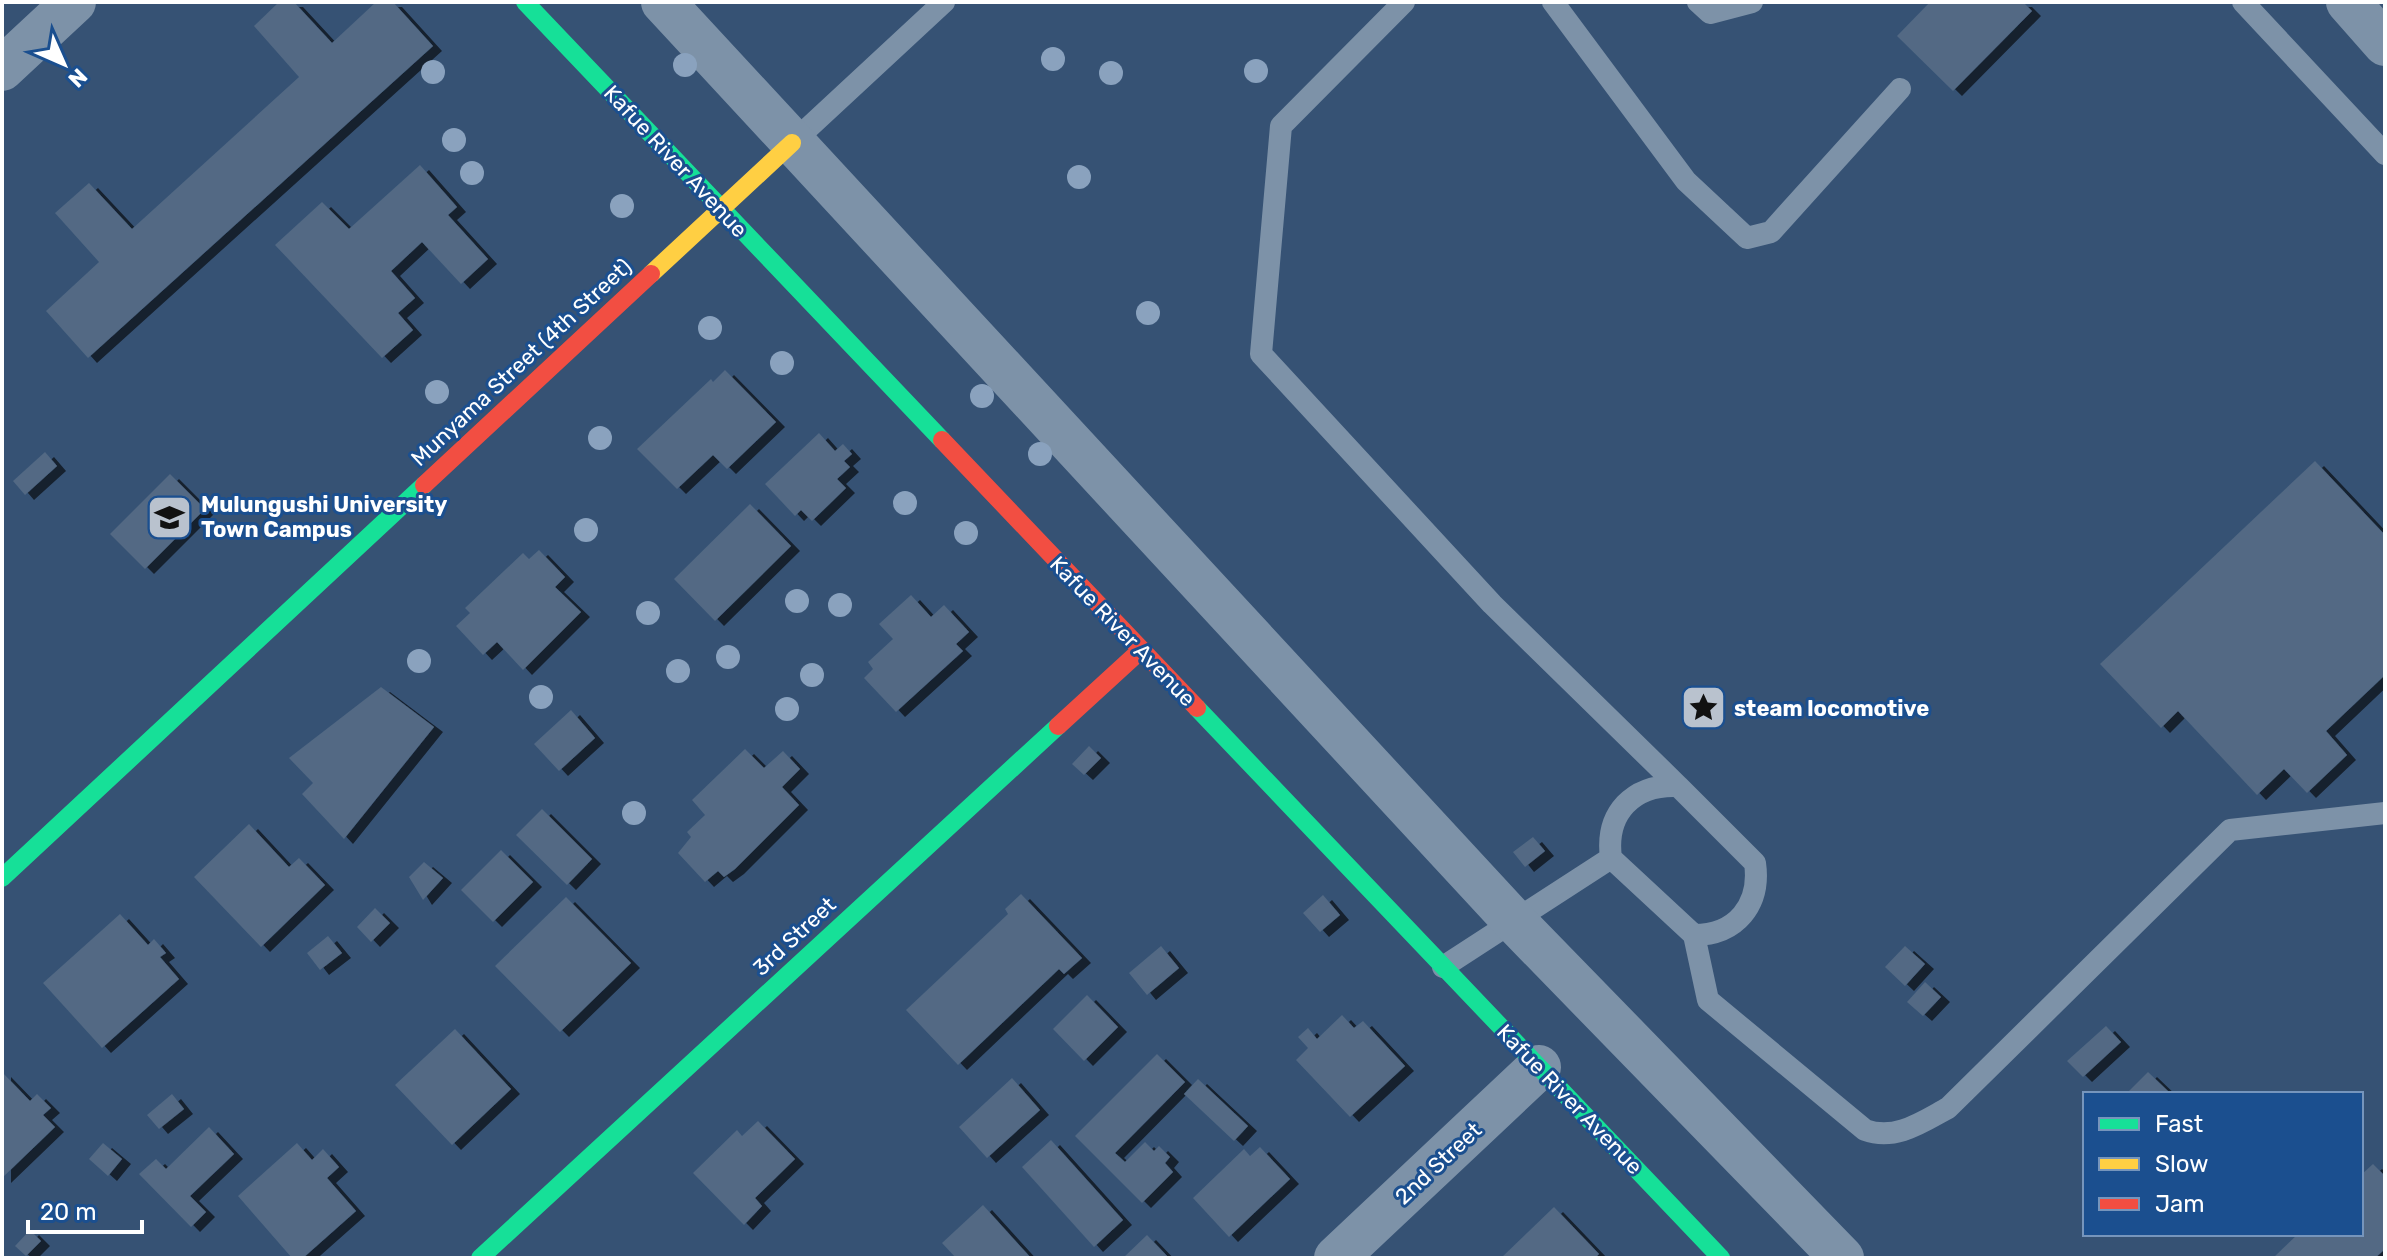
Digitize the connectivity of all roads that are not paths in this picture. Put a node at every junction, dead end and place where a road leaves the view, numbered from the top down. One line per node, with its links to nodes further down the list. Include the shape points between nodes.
1 (74, 2): 12 (street)
2 (525, 2): 16 (street, Kafue River Avenue)
3 (663, 2): 14 (street)
4 (944, 2): 14 (lane)
5 (1404, 2): 18 (lane, via 1281,126 1261,354 1492,604)
6 (1553, 2): 13 (lane, via 1686,181 1747,238 1771,232)
7 (1698, 2): 8 (lane, via 1710,13)
8 (1752, 2)
9 (2243, 2): 15 (lane)
10 (2348, 2): 11 (street)
11 (2385, 44)
12 (2, 69)
13 (1900, 89)
14 (792, 143): 16 (street, Munyama Street (4th Street)); 24 (street)
15 (2385, 154)
16 (721, 209): 17 (street, Kafue River Avenue); 23 (street, Munyama Street (4th Street))
17 (1141, 650): 26 (street, Kafue River Avenue); 28 (street, 3rd Street)
18 (1641, 749): 19 (lane); 20 (lane)
19 (1678, 786): 20 (lane, via 1645,789); 25 (lane, via 1755,863 1757,879 1749,909 1738,921 1710,935)
20 (1630, 798): 22 (lane, via 1611,825)
21 (2385, 813): 25 (lane, via 2230,830 1948,1108 1906,1130 1880,1136 1865,1130 1708,1000)
22 (1611, 858): 24 (lane); 25 (lane)
23 (2, 878)
24 (1513, 920): 26 (lane); 31 (street)
25 (1694, 935)
26 (1443, 967): 27 (street, Kafue River Avenue)
27 (1539, 1067): 29 (street, 2nd Street); 30 (street, Kafue River Avenue)
28 (480, 1258)
29 (1336, 1258)
30 (1721, 1258)
31 (1842, 1258)

